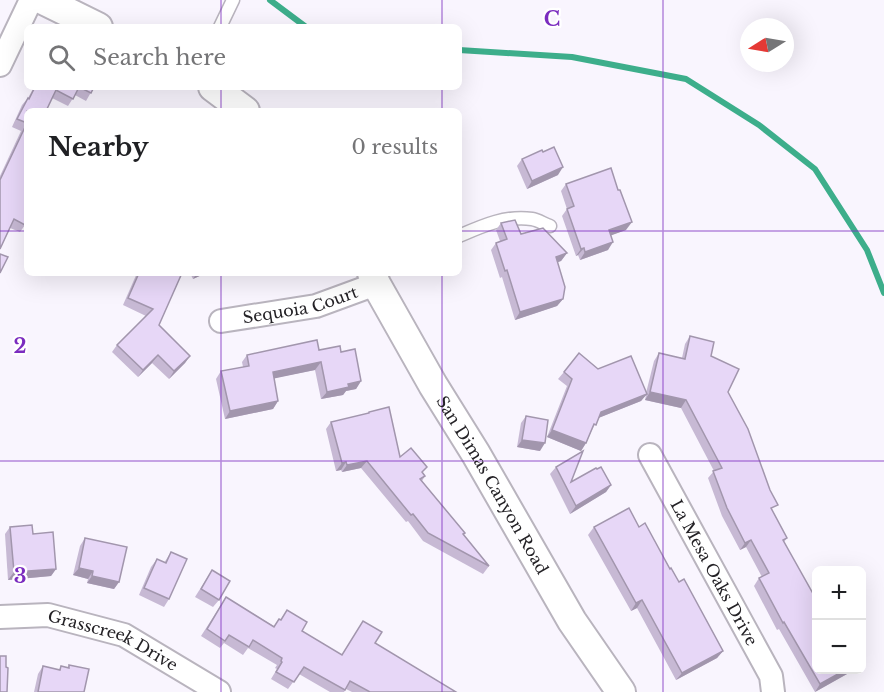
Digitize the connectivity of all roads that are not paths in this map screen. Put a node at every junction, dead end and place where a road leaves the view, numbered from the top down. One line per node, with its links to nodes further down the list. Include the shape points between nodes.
1 (31, 0): 6 (street)
2 (44, 0): 4 (street)
3 (233, 0): 5 (lane)
4 (92, 24)
5 (221, 24)
6 (0, 65)
7 (217, 90): 8 (street)
8 (241, 108)
9 (550, 226): 10 (lane, via 535,219 516,218)
10 (462, 235)
11 (375, 276): 12 (street, Sequoia Court, via 316,306); 16 (street, San Dimas Canyon Road, via 433,385 572,621)
12 (221, 321)
13 (650, 454): 17 (street, La Mesa Oaks Drive, via 771,676)
14 (0, 617): 15 (street, Grasscreek Drive, via 48,615 124,635)
15 (219, 692)
16 (621, 692)
17 (774, 692)

